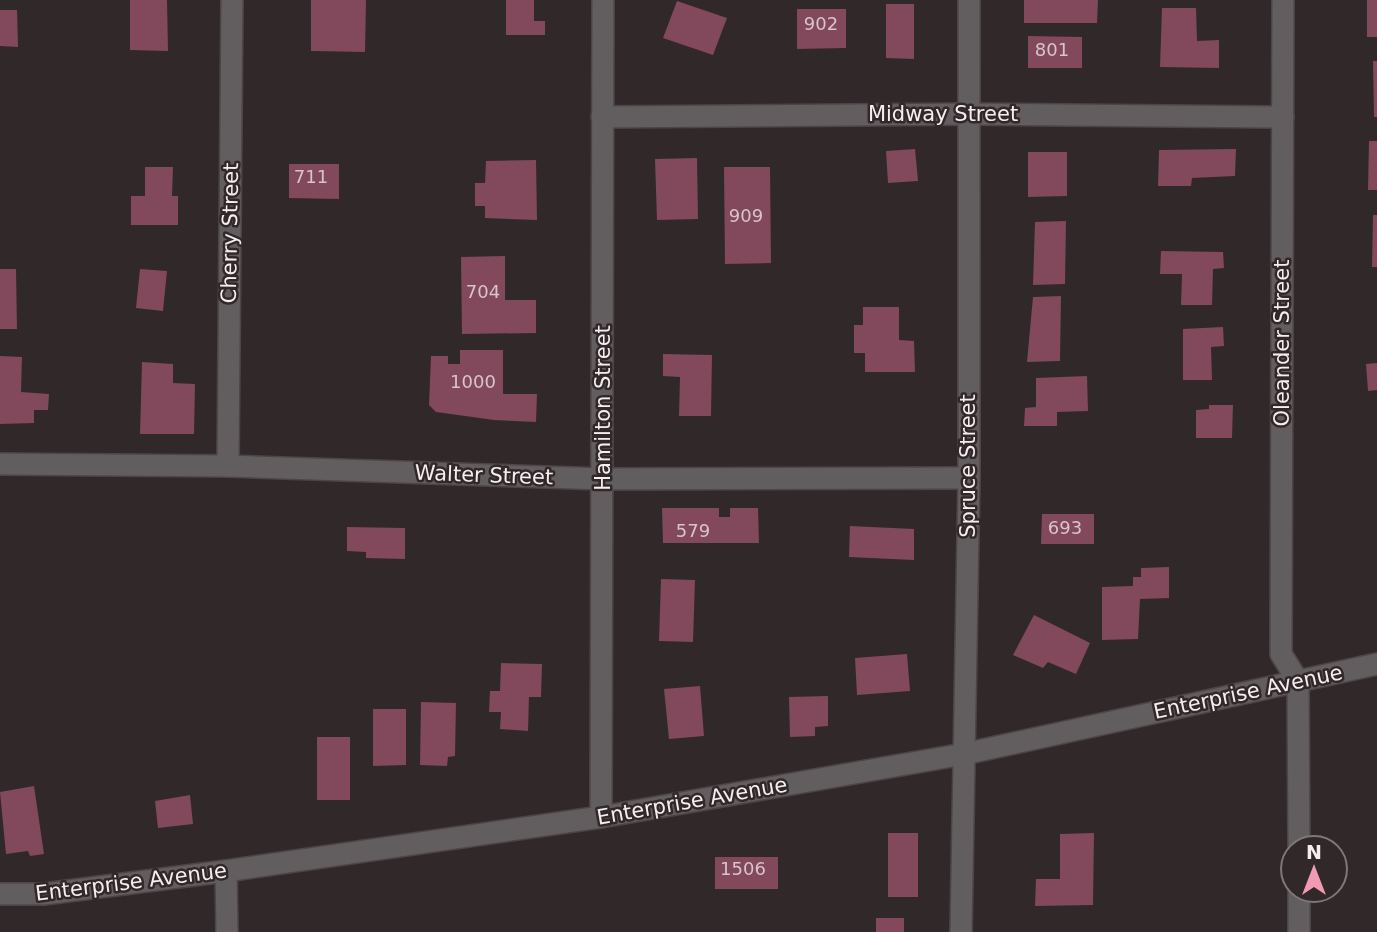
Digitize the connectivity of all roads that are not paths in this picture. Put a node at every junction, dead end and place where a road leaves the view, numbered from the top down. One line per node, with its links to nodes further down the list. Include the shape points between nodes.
1 (232, 0): 9 (street, Cherry Street)
2 (603, 0): 6 (street, Hamilton Street)
3 (970, 0): 5 (street, Spruce Street)
4 (1283, 0): 7 (street, Oleander Street)
5 (970, 114): 6 (street, Midway Street); 7 (street, Midway Street); 10 (street, Spruce Street)
6 (602, 117): 11 (street, Hamilton Street)
7 (1283, 117): 13 (street, Oleander Street, via 1281,654)
8 (0, 464): 9 (street, Walter Street)
9 (228, 466): 11 (street, Walter Street)
10 (969, 478): 11 (street, Walter Street); 14 (street, Spruce Street)
11 (604, 479): 15 (street, Hamilton Street)
12 (1377, 664): 13 (street, Enterprise Avenue)
13 (1298, 681): 14 (street, Enterprise Avenue); 16 (street)
14 (964, 754): 15 (street, Enterprise Avenue); 21 (street, Spruce Street)
15 (601, 817): 17 (street, Enterprise Avenue)
16 (1299, 834)
17 (226, 871): 18 (street, Enterprise Avenue, via 44,894); 20 (street)
18 (0, 894)
19 (1299, 904): 22 (street)
20 (227, 932)
21 (961, 932)
22 (1299, 932)

